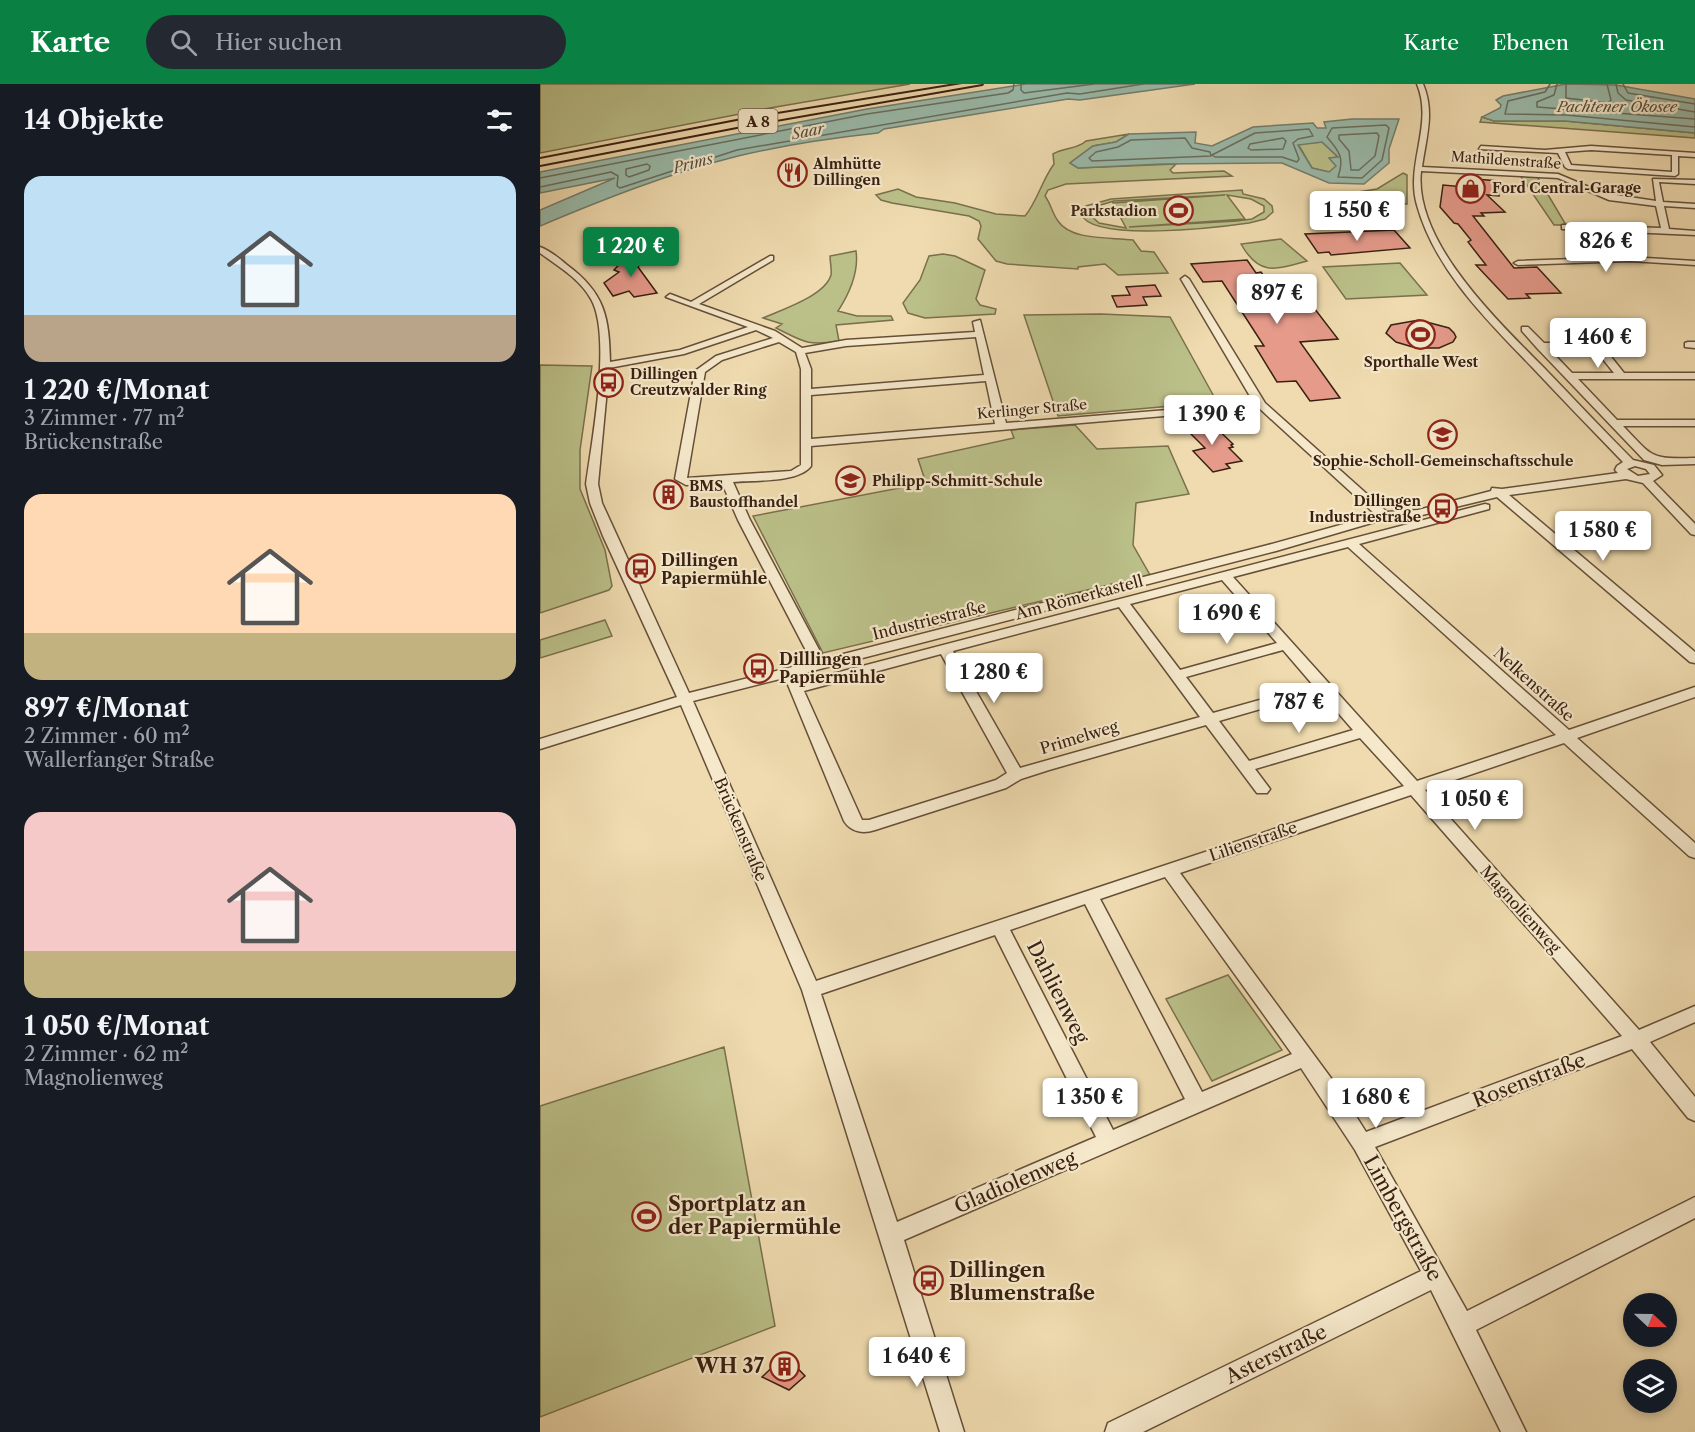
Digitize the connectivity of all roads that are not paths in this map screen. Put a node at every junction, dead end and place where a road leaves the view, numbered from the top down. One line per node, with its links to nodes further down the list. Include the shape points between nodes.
1 (961, 84): 8 (highway, A 8, via 744,120)
2 (978, 84): 8 (highway, A 8)
3 (1420, 84): 9 (street, via 1427,115)
4 (1481, 148): 5 (street)
5 (1561, 151): 6 (street, via 1591,148); 10 (street, via 1568,167)
6 (1675, 155): 7 (street); 10 (street)
7 (1695, 155)
8 (540, 161)
9 (1418, 169): 12 (street, Mathildenstraße, via 1558,176 1604,196); 43 (street, via 1417,190 1425,219 1449,264 1495,322)
10 (1675, 177): 11 (street); 12 (street, via 1655,180)
11 (1695, 182)
12 (1658, 203): 13 (street, Mathildenstraße); 15 (street)
13 (1695, 206)
14 (1565, 227): 15 (street)
15 (1665, 230): 16 (street)
16 (1695, 233)
17 (540, 249): 31 (street, Brückenstraße, via 573,273 598,302 606,336)
18 (770, 258): 23 (street)
19 (1518, 262): 20 (street, via 1630,259)
20 (1695, 263)
21 (1185, 279): 37 (street)
22 (670, 297): 23 (street)
23 (692, 304): 25 (street)
24 (977, 322): 27 (street)
25 (756, 327): 28 (street); 31 (street, via 676,354)
26 (1525, 329): 29 (street)
27 (979, 334): 30 (street, via 846,343); 35 (street)
28 (782, 338): 30 (street); 46 (street, via 710,362 697,378 681,479)
29 (1540, 346): 32 (street); 33 (street, via 1597,345)
30 (800, 351): 36 (street, via 806,369)
31 (603, 366): 62 (street, Brückenstraße, via 592,492)
32 (1569, 376): 33 (street); 38 (street)
33 (1620, 376): 34 (street)
34 (1695, 376)
35 (989, 378): 36 (street); 40 (street)
36 (806, 392): 41 (street)
37 (1261, 405): 40 (street, Kerlinger Straße); 48 (street)
38 (1616, 423): 39 (street); 42 (street, via 1651,460)
39 (1695, 423)
40 (1001, 426): 41 (street, Kerlinger Straße)
41 (806, 443): 46 (street, via 806,466 801,471)
42 (1695, 461)
43 (1626, 469): 45 (street, Industriestraße); 47 (street, Industriestraße)
44 (1695, 469): 45 (street)
45 (1650, 475): 49 (street)
46 (726, 479): 56 (street)
47 (1500, 494): 48 (street, Industriestraße); 50 (street, Am Römerkastell); 55 (street)
48 (1387, 516): 56 (street, Industriestraße)
49 (1695, 531)
50 (1350, 542): 51 (street, Am Römerkastell); 65 (street, Nelkenstraße)
51 (1224, 575): 52 (street, Am Römerkastell); 53 (street, Magnolienweg)
52 (1122, 602): 54 (street, Am Römerkastell); 58 (street)
53 (1285, 645): 58 (street); 59 (street, Magnolienweg)
54 (945, 649): 60 (street, Am Römerkastell); 68 (street)
55 (1695, 659)
56 (820, 664): 57 (street, Industriestraße)
57 (790, 671): 60 (street); 62 (street, Industriestraße)
58 (1177, 675): 63 (street)
59 (1321, 687): 63 (street, Primelweg); 64 (street, Magnolienweg)
60 (797, 688): 68 (street, Primelweg, via 852,821 858,826 869,826 1001,784)
61 (1695, 692): 65 (street, Lilienstraße)
62 (685, 699): 66 (street, Industriestraße); 75 (street, Brückenstraße)
63 (1209, 719): 67 (street); 68 (street, Primelweg)
64 (1362, 732): 67 (street); 69 (street, Magnolienweg)
65 (1566, 737): 69 (street, Lilienstraße); 71 (street, Nelkenstraße)
66 (540, 744)
67 (1245, 767): 70 (street)
68 (1016, 775)
69 (1413, 788): 72 (street, Lilienstraße); 77 (street, Magnolienweg)
70 (1262, 789)
71 (1695, 852)
72 (1168, 869): 73 (street, Lilienstraße); 78 (street, Limbergstraße)
73 (1089, 895): 74 (street, Lilienstraße); 79 (street)
74 (999, 926): 75 (street, Lilienstraße); 81 (street, Dahlienweg)
75 (811, 990): 84 (street, Brückenstraße)
76 (1695, 1014): 77 (street, Rosenstraße)
77 (1637, 1039): 80 (street, Magnolienweg); 82 (street, Rosenstraße)
78 (1304, 1058): 79 (street, Gladiolenweg); 82 (street, Limbergstraße)
79 (1198, 1104): 81 (street, Gladiolenweg)
80 (1695, 1112)
81 (1109, 1142): 84 (street, Gladiolenweg)
82 (1362, 1143): 85 (street, Limbergstraße)
83 (1695, 1207): 86 (street)
84 (891, 1236): 87 (street, Brückenstraße)
85 (1436, 1276): 86 (street, Limbergstraße); 88 (street, Asterstraße)
86 (1462, 1325): 89 (street, Limbergstraße)
87 (952, 1432)
88 (1117, 1432)
89 (1514, 1432)

